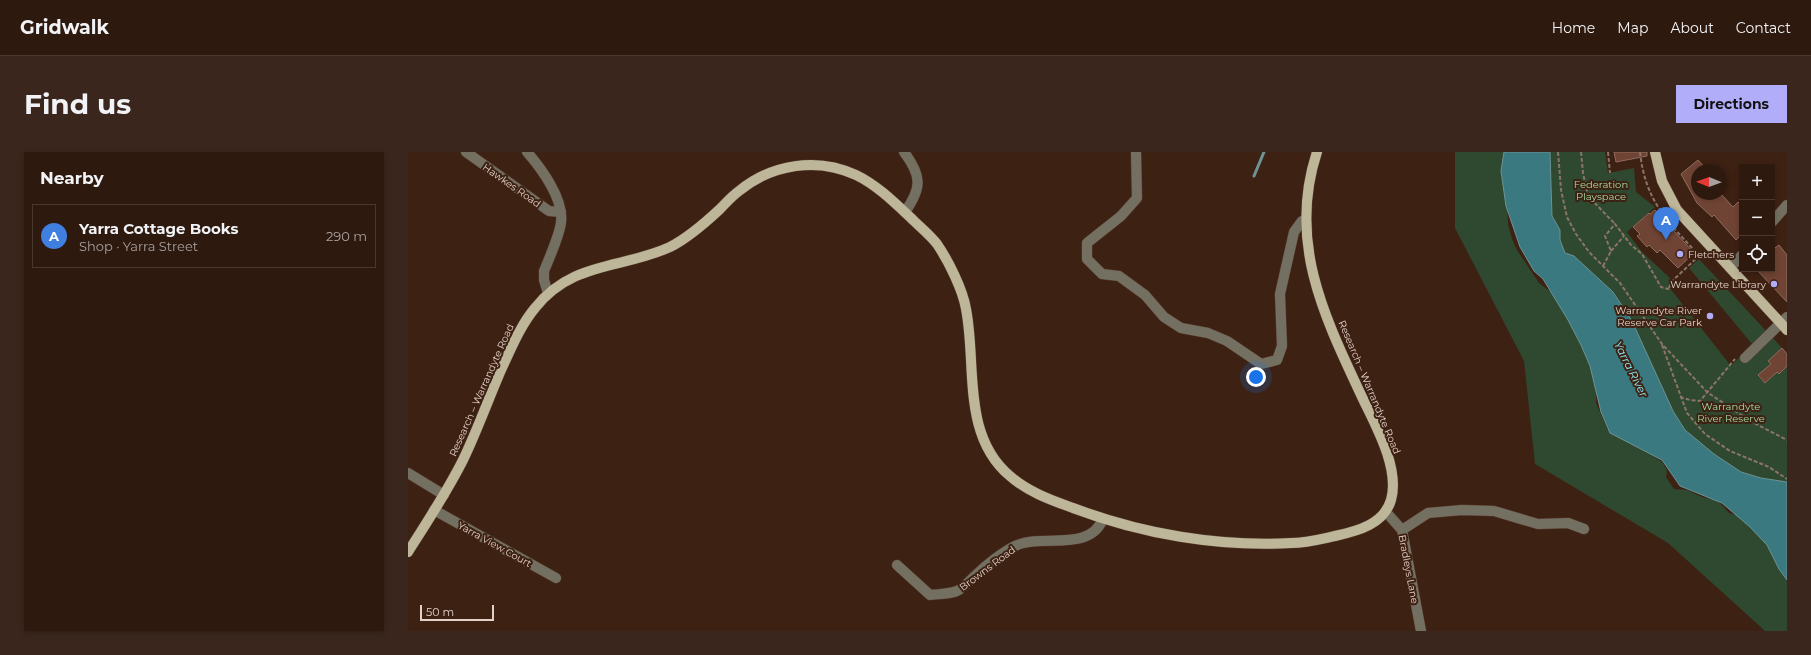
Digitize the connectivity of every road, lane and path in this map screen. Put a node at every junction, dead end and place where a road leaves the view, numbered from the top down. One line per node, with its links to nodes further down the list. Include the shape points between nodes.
1 (466, 152): 13 (street, Hawkes Road, via 548,211)
2 (527, 152): 13 (street, via 551,186)
3 (904, 152): 14 (street, via 913,164 918,178 916,196)
4 (1136, 152): 16 (street, via 1137,198 1121,216 1087,243 1087,259 1102,274 1119,276 1140,291 1164,317 1181,328 1208,333 1227,341 1261,364 1277,360 1282,346 1280,294 1294,232 1302,221)
5 (1317, 152): 16 (main road, Research – Warrandyte Road, via 1308,191)
6 (1558, 152): 23 (path, via 1561,190 1567,216 1576,234)
7 (1581, 152): 17 (path, via 1588,196)
8 (1608, 152): 11 (path)
9 (1640, 152): 20 (path, via 1643,171 1657,208)
10 (1655, 152): 24 (main road, via 1662,181 1677,210)
11 (1610, 173)
12 (1787, 205): 15 (street)
13 (561, 212): 27 (street, via 561,222 544,271)
14 (905, 212): 27 (main road, Research – Warrandyte Road, via 881,191 856,175 826,165 796,165 770,172 739,190 680,242 649,254 594,268); 39 (main road, Research – Warrandyte Road, via 936,244 952,272 966,306 979,431 989,453 1010,476 1041,496)
15 (1775, 219)
16 (1306, 220): 38 (main road, Research – Warrandyte Road, via 1310,262 1318,296 1375,423 1390,464 1394,483)
17 (1614, 224): 18 (path); 19 (path, via 1605,236)
18 (1624, 236): 19 (path); 26 (path, via 1642,254 1661,287)
19 (1611, 251): 23 (path)
20 (1695, 251)
21 (1699, 256): 26 (path, via 1671,282)
22 (1739, 258): 24 (street)
23 (1603, 266): 29 (path, via 1620,283)
24 (1730, 268): 28 (main road)
25 (1680, 281): 26 (path)
26 (1668, 289)
27 (548, 293): 36 (main road, Research – Warrandyte Road, via 526,319 512,344 463,460)
28 (1785, 323): 30 (street)
29 (1662, 344): 31 (path); 32 (path)
30 (1741, 358): 31 (path)
31 (1707, 392): 32 (path, via 1700,401); 33 (path, via 1750,421)
32 (1680, 397): 35 (path, via 1687,413 1705,434 1730,451 1769,467)
33 (1787, 440)
34 (408, 473): 36 (street)
35 (1787, 479)
36 (444, 495): 37 (main road, Research – Warrandyte Road)
37 (434, 510): 42 (main road, Research – Warrandyte Road); 44 (street, Yarra View Court)
38 (1386, 512): 39 (main road, Research – Warrandyte Road, via 1379,520 1349,533 1296,544 1224,543); 41 (street, Bradleys Lane)
39 (1103, 519): 43 (street, Browns Road, via 1096,531 1089,535 1067,541 1045,540 1016,545 958,590 946,594 930,595)
40 (1584, 529): 41 (street, via 1568,523 1538,524 1494,511 1462,510 1428,513)
41 (1402, 530): 45 (street, Bradleys Lane)
42 (408, 552)
43 (897, 565)
44 (556, 578)
45 (1421, 631)

